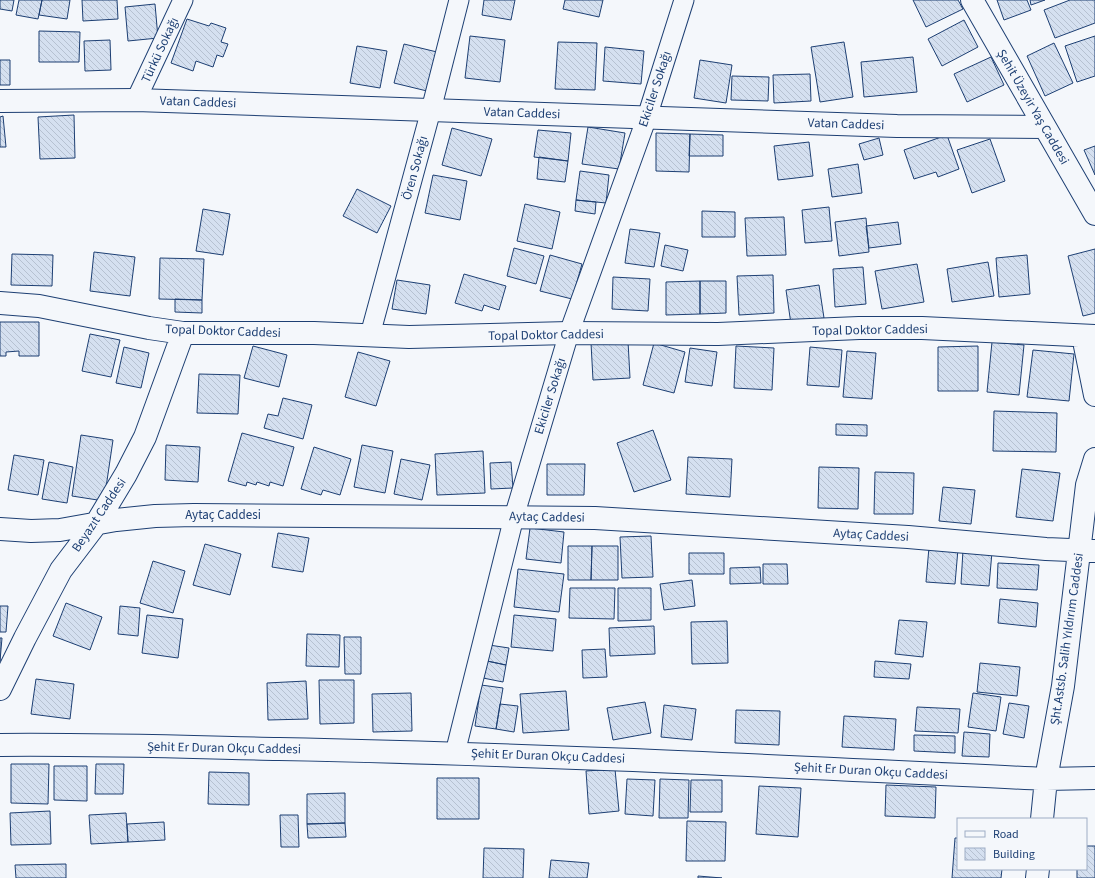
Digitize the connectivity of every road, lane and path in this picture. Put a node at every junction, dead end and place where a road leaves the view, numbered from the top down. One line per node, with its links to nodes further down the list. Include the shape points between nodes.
1 (183, 0): 5 (street, Türkü Sokağı)
2 (459, 0): 7 (street, Ören Sokağı)
3 (684, 0): 8 (street, Ekiciler Sokağı)
4 (972, 0): 9 (street, Şehit Üzeyir Yaş Caddesi)
5 (136, 100): 6 (street, Vatan Caddesi); 7 (street, Vatan Caddesi)
6 (0, 101)
7 (431, 110): 8 (street, Vatan Caddesi); 14 (street, Ören Sokağı)
8 (647, 117): 9 (street, Vatan Caddesi, via 897,126); 13 (street, Ekiciler Sokağı)
9 (1044, 127): 10 (street, Şehit Üzeyir Yaş Caddesi)
10 (1095, 214)
11 (0, 303): 12 (street, Topal Doktor Caddesi, via 39,306)
12 (183, 333): 14 (street, Topal Doktor Caddesi); 19 (street, Beyazıt Caddesi, via 145,437)
13 (569, 333): 14 (street, Topal Doktor Caddesi); 15 (street, Topal Doktor Caddesi, via 718,334 922,328); 18 (street, Ekiciler Sokağı)
14 (370, 335)
15 (1089, 336): 16 (street)
16 (1095, 395)
17 (1095, 459): 21 (street, Şht.Astsb. Salih Yıldırım Caddesi, via 1087,485)
18 (514, 516): 19 (street, Aytaç Caddesi, via 194,514); 21 (street, Aytaç Caddesi, via 634,520); 24 (street, Ekiciler Sokağı)
19 (96, 524): 20 (street, Aytaç Caddesi, via 60,530); 22 (street, Beyazıt Caddesi, via 61,570)
20 (0, 529)
21 (1087, 551): 26 (street, Şht.Astsb. Salih Yıldırım Caddesi)
22 (0, 689)
23 (0, 745): 24 (street, Şehit Er Duran Okçu Caddesi, via 75,744)
24 (455, 753): 26 (street, Şehit Er Duran Okçu Caddesi)
25 (1095, 778): 26 (street, Şehit Er Duran Okçu Caddesi)
26 (1046, 779): 27 (street, Şht.Astsb. Salih Yıldırım Caddesi)
27 (1042, 818)

